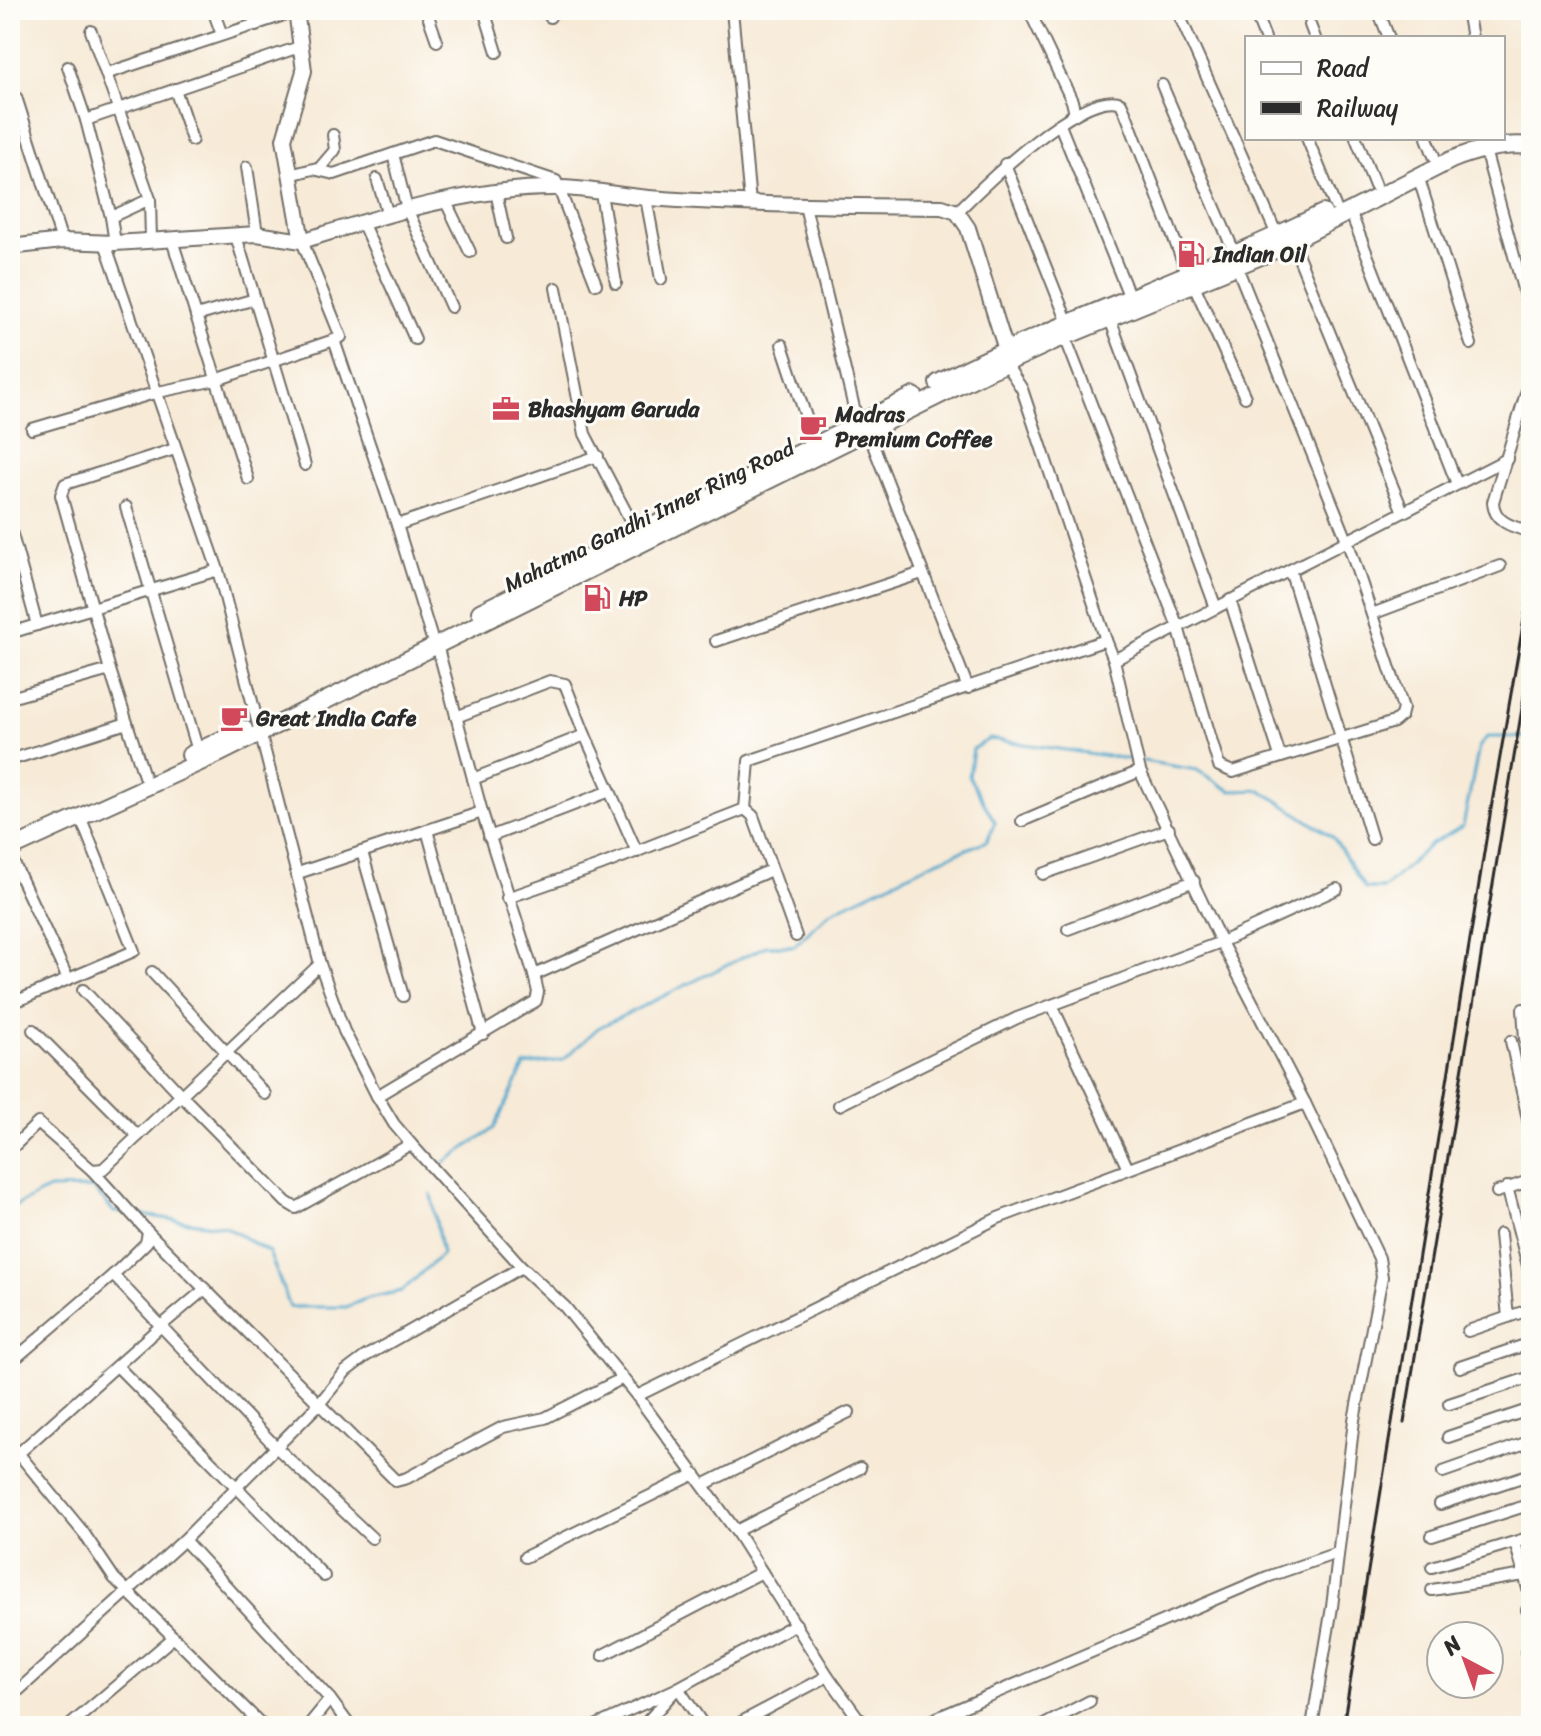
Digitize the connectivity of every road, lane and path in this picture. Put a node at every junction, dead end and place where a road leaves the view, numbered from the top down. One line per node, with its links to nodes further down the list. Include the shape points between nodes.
1 (213, 10): 15 (street)
2 (252, 10): 13 (street)
3 (426, 10): 20 (street)
4 (484, 10): 22 (street)
5 (732, 10): 56 (street)
6 (1029, 10): 29 (street)
7 (1177, 10): 67 (street)
8 (1254, 10): 16 (street)
9 (1378, 10): 18 (street)
10 (1467, 10): 19 (street)
11 (296, 11): 13 (street); 21 (street)
12 (1310, 25): 17 (street)
13 (256, 26): 15 (street)
14 (91, 31): 24 (street)
15 (222, 35): 24 (street)
16 (1264, 36)
17 (1314, 36)
18 (1388, 36)
19 (1472, 36)
20 (437, 41)
21 (302, 46): 26 (street); 46 (street, via 304,71 284,139)
22 (497, 52)
23 (68, 67): 30 (street)
24 (108, 73): 28 (street)
25 (1162, 85): 75 (street)
26 (175, 89): 28 (street); 35 (street)
27 (16, 97): 69 (street)
28 (120, 107): 30 (street); 54 (street)
29 (1075, 114): 31 (street); 77 (street, via 1103,101 1121,103)
30 (86, 120): 62 (street)
31 (1060, 125): 43 (street); 81 (street)
32 (333, 135): 45 (street, via 335,150)
33 (1505, 135): 34 (main road)
34 (1531, 137)
35 (192, 140)
36 (1308, 140): 59 (street)
37 (1357, 140): 49 (street)
38 (1428, 140): 42 (street)
39 (1484, 144): 40 (main road, Mahatma Gandhi Inner Ring Road); 42 (main road, Mahatma Gandhi Inner Ring Road); 47 (main road, Mahatma Gandhi Inner Ring Road); 85 (street)
40 (1531, 146)
41 (393, 154): 45 (street, via 334,174); 50 (street, via 439,141 556,181); 58 (street)
42 (1434, 156): 49 (main road, Mahatma Gandhi Inner Ring Road)
43 (1005, 164): 60 (street); 87 (street)
44 (247, 167): 64 (street)
45 (318, 170): 46 (street)
46 (290, 175): 71 (street)
47 (1418, 176): 59 (main road, Mahatma Gandhi Inner Ring Road); 90 (street)
48 (377, 179): 61 (street)
49 (1375, 186): 59 (main road, Mahatma Gandhi Inner Ring Road)
50 (559, 188): 51 (street); 52 (street); 79 (street)
51 (496, 192): 55 (street); 66 (street)
52 (601, 193): 53 (street); 78 (street)
53 (646, 198): 56 (street); 76 (street)
54 (150, 199): 62 (street); 70 (street)
55 (445, 200): 58 (street); 74 (street)
56 (750, 203): 57 (street)
57 (805, 206): 60 (street, via 942,207); 98 (street)
58 (407, 209): 61 (street); 83 (street)
59 (1343, 209): 67 (main road, Mahatma Gandhi Inner Ring Road); 106 (street)
60 (957, 212): 92 (street, via 968,228)
61 (388, 215): 63 (street)
62 (111, 217): 72 (street)
63 (362, 222): 71 (street); 88 (street)
64 (257, 234): 65 (street); 71 (street)
65 (236, 236): 68 (street); 82 (street)
66 (506, 238)
67 (1284, 238): 75 (main road, Mahatma Gandhi Inner Ring Road); 108 (street)
68 (172, 240): 70 (street); 84 (street)
69 (62, 241): 72 (street); 73 (street)
70 (151, 241): 72 (street)
71 (302, 241): 89 (street, via 341,337)
72 (110, 243): 96 (street)
73 (10, 247)
74 (470, 252)
75 (1236, 260): 77 (main road, Mahatma Gandhi Inner Ring Road); 113 (street)
76 (661, 279)
77 (1191, 280): 81 (main road, Mahatma Gandhi Inner Ring Road); 86 (main road, Mahatma Gandhi Inner Ring Road); 97 (street)
78 (616, 283)
79 (596, 284)
80 (556, 288): 102 (street, via 585,434)
81 (1130, 298): 87 (main road, Mahatma Gandhi Inner Ring Road)
82 (255, 299): 84 (street); 93 (street)
83 (451, 307)
84 (196, 316): 95 (street)
85 (1531, 318)
86 (1110, 319): 87 (main road, Mahatma Gandhi Inner Ring Road); 120 (street)
87 (1066, 330): 92 (main road, Mahatma Gandhi Inner Ring Road); 124 (street)
88 (415, 339)
89 (334, 340): 93 (street); 109 (street)
90 (1471, 344)
91 (782, 345): 100 (street)
92 (1006, 357): 98 (main road, Mahatma Gandhi Inner Ring Road); 126 (street, via 1022,389)
93 (274, 361): 95 (street); 104 (street)
94 (1531, 377): 103 (street)
95 (216, 380): 96 (street); 105 (street)
96 (158, 392): 99 (street); 101 (street)
97 (1245, 397)
98 (863, 428): 100 (main road, Mahatma Gandhi Inner Ring Road); 117 (street); 127 (main road, Mahatma Gandhi Inner Ring Road)
99 (32, 429)
100 (815, 444): 112 (main road, Mahatma Gandhi Inner Ring Road)
101 (175, 449): 115 (street); 121 (street, via 71,481 62,489)
102 (598, 456): 109 (street); 112 (street)
103 (1507, 459): 106 (street); 111 (street, via 1493,509 1509,526)
104 (305, 465)
105 (248, 479)
106 (1457, 484): 108 (street)
107 (126, 507): 118 (street)
108 (1403, 512): 113 (street)
109 (397, 525): 127 (street)
110 (11, 531): 123 (street)
111 (1531, 532)
112 (637, 533): 127 (main road, Mahatma Gandhi Inner Ring Road)
113 (1347, 540): 116 (street); 122 (street)
114 (1500, 566): 122 (street)
115 (218, 570): 118 (street); 135 (street)
116 (1290, 570): 119 (street); 137 (street)
117 (922, 573): 128 (street); 131 (street)
118 (151, 592): 121 (street); 138 (street)
119 (1230, 600): 120 (street); 139 (street)
120 (1216, 608): 124 (street)
121 (93, 609): 123 (street); 130 (street)
122 (1372, 614): 137 (street, via 1403,708 1401,716)
123 (37, 625): 125 (street)
124 (1178, 627): 129 (street); 139 (street, via 1219,766 1233,772)
125 (10, 633)
126 (1106, 640): 129 (street); 131 (street)
127 (434, 641): 133 (street); 135 (main road, Mahatma Gandhi Inner Ring Road)
128 (716, 641)
129 (1114, 660): 141 (street)
130 (110, 670): 132 (street); 134 (street)
131 (968, 688): 145 (street, via 749,761)
132 (10, 698)
133 (456, 717): 136 (street, via 550,681 565,684); 143 (street)
134 (127, 723): 140 (street); 142 (street)
135 (258, 728): 138 (main road, Mahatma Gandhi Inner Ring Road); 147 (main road, Mahatma Gandhi Inner Ring Road); 158 (street)
136 (585, 735): 143 (street); 144 (street)
137 (1341, 737): 139 (street); 153 (street)
138 (198, 751): 142 (main road, Mahatma Gandhi Inner Ring Road)
139 (1280, 756)
140 (10, 760)
141 (1140, 767): 148 (street); 149 (street)
142 (144, 776): 152 (main road, Mahatma Gandhi Inner Ring Road)
143 (473, 779): 146 (street)
144 (610, 791): 151 (street); 156 (street)
145 (745, 809): 156 (street); 157 (street, via 753,816)
146 (482, 812): 150 (street); 151 (street)
147 (80, 816): 154 (main road, Mahatma Gandhi Inner Ring Road); 169 (street, via 134,951)
148 (1022, 821)
149 (1169, 829): 159 (street); 160 (street)
150 (427, 830): 155 (street); 176 (street)
151 (489, 837): 162 (street)
152 (10, 838)
153 (1372, 839)
154 (10, 852): 169 (street)
155 (362, 852): 158 (street); 171 (street)
156 (637, 852): 162 (street)
157 (771, 870): 164 (street); 168 (street)
158 (298, 873): 166 (street)
159 (1043, 874)
160 (1194, 881): 163 (street); 165 (street)
161 (1337, 889): 165 (street)
162 (507, 898): 168 (street)
163 (1068, 929)
164 (796, 936)
165 (1221, 942): 173 (street); 182 (street)
166 (320, 964): 178 (street); 181 (street, via 344,1031)
167 (152, 972): 178 (street)
168 (534, 975): 176 (street, via 536,1001)
169 (68, 979): 172 (street)
170 (83, 990): 180 (street)
171 (403, 996)
172 (10, 1004)
173 (1052, 1005): 183 (street); 189 (street)
174 (1523, 1009): 177 (street)
175 (33, 1030): 186 (street)
176 (483, 1034): 181 (street)
177 (1528, 1039): 184 (street, via 1506,1042)
178 (226, 1053): 179 (street); 180 (street)
179 (265, 1094)
180 (181, 1095): 186 (street); 187 (street, via 296,1208)
181 (377, 1096): 187 (street)
182 (1305, 1103): 189 (street); 232 (street, via 1382,1267)
183 (839, 1105)
184 (1528, 1106): 185 (street)
185 (1531, 1133)
186 (138, 1136): 190 (street, via 103,1169)
187 (411, 1144): 195 (street)
188 (10, 1150): 190 (street, via 38,1123)
189 (1128, 1169): 209 (street, via 998,1218)
190 (92, 1170): 193 (street)
191 (1528, 1181): 192 (street); 197 (street, via 1502,1190)
192 (1531, 1199)
193 (148, 1232): 196 (street, via 146,1243); 198 (street)
194 (1500, 1234): 200 (street)
195 (522, 1267): 208 (street, via 565,1307); 210 (street, via 366,1356)
196 (113, 1275): 201 (street); 204 (street)
197 (1531, 1277)
198 (205, 1289): 201 (street); 210 (street)
199 (1531, 1309): 200 (street)
200 (1508, 1317): 202 (street)
201 (161, 1326): 205 (street); 216 (street)
202 (1468, 1331)
203 (1531, 1343): 206 (street)
204 (10, 1363)
205 (117, 1366): 217 (street); 223 (street)
206 (1460, 1367)
207 (1531, 1377): 211 (street)
208 (621, 1379): 209 (street); 210 (street, via 545,1418 503,1427 401,1481 391,1478)
209 (637, 1396): 220 (street)
210 (319, 1404): 216 (street)
211 (1449, 1404)
212 (1531, 1409): 214 (street)
213 (849, 1412): 222 (street)
214 (1448, 1437)
215 (1531, 1441): 219 (street)
216 (275, 1446): 223 (street); 229 (street)
217 (14, 1457): 239 (street)
218 (860, 1468): 226 (street)
219 (1443, 1472)
220 (695, 1474): 222 (street); 233 (street)
221 (1531, 1474): 224 (street)
222 (703, 1485): 226 (street)
223 (237, 1486): 230 (street); 237 (street)
224 (1440, 1504)
225 (1531, 1504): 227 (street)
226 (736, 1531): 235 (street)
227 (1432, 1536)
228 (1531, 1537): 231 (street)
229 (372, 1538)
230 (184, 1540): 239 (street); 249 (street)
231 (1515, 1542): 234 (street); 236 (street)
232 (1337, 1553): 261 (street, via 1267,1577); 263 (street)
233 (525, 1557)
234 (1432, 1567)
235 (762, 1572): 241 (street); 244 (street)
236 (1524, 1575): 238 (street); 240 (street)
237 (324, 1576)
238 (1432, 1590)
239 (128, 1591): 242 (street); 248 (street)
240 (1529, 1592)
241 (796, 1624): 246 (street); 247 (street)
242 (174, 1637): 252 (street); 253 (street)
243 (1531, 1650): 245 (street, via 1526,1652)
244 (603, 1655)
245 (1531, 1660)
246 (828, 1676): 251 (street); 259 (street)
247 (678, 1688): 256 (street); 257 (street); 258 (street)
248 (10, 1698)
249 (330, 1699): 254 (street); 255 (street)
250 (1090, 1701): 262 (street)
251 (862, 1722): 260 (street)
252 (69, 1726)
253 (263, 1726)
254 (308, 1726)
255 (350, 1726)
256 (595, 1726)
257 (643, 1726)
258 (704, 1726)
259 (734, 1726)
260 (846, 1726)
261 (918, 1726)
262 (1042, 1726)
263 (1312, 1726)

